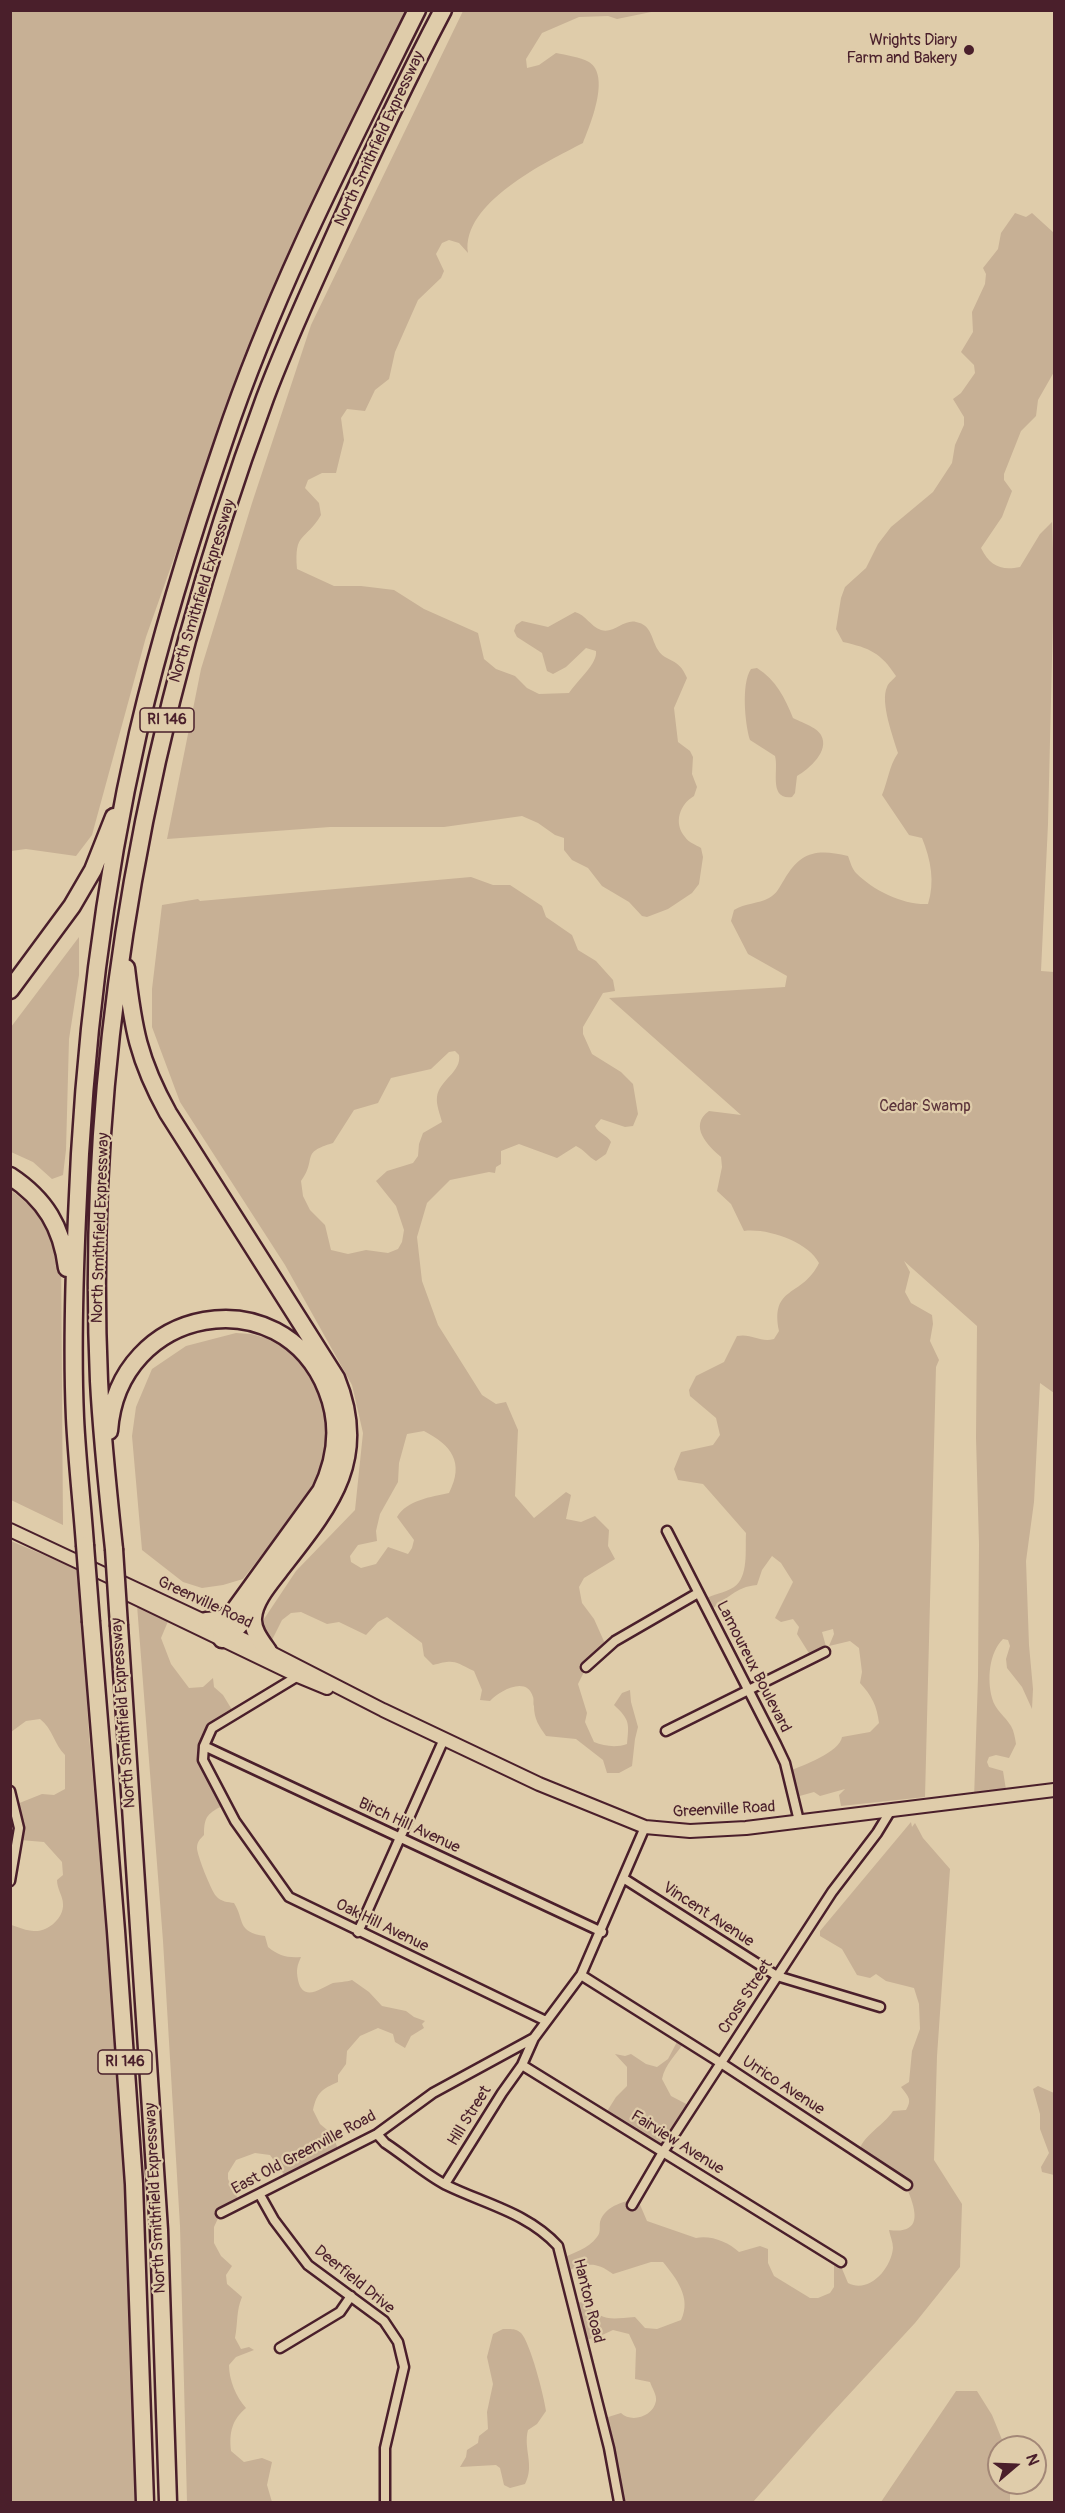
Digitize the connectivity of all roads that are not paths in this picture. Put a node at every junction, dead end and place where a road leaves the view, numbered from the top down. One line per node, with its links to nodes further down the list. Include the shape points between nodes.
1 (417, 10): 3 (highway, North Smithfield Expressway / RI 146, via 289,275 224,440 162,640)
2 (443, 10): 4 (highway, North Smithfield Expressway / RI 146, via 315,280 245,456 186,643 163,735 145,814)
3 (128, 780): 5 (highway, via 93,870 72,906); 7 (highway, North Smithfield Expressway / RI 146, via 87,1062)
4 (124, 950): 8 (highway, North Smithfield Expressway / RI 146, via 107,1071 99,1206 99,1378); 13 (highway, via 134,1035 150,1082 336,1378 347,1408 348,1451 338,1484)
5 (10, 990)
6 (10, 1176): 7 (highway, via 37,1197 57,1226)
7 (74, 1323): 52 (highway, North Smithfield Expressway / RI 146, bridge, via 75,1418 134,2184)
8 (106, 1477): 14 (highway, via 109,1427 116,1395 129,1368 153,1342 185,1325 230,1320 265,1328 300,1350 322,1378 336,1422 330,1472 321,1491 233,1613 218,1620); 53 (highway, North Smithfield Expressway / RI 146, bridge, via 159,2230)
9 (10, 1530): 14 (main road, Greenville Road)
10 (667, 1531): 12 (street, Lamoureux Boulevard)
11 (10, 1539): 14 (main road, Greenville Road)
12 (698, 1593): 17 (street, via 615,1641); 19 (street, Lamoureux Boulevard)
13 (255, 1608): 14 (highway); 15 (highway, via 254,1627)
14 (220, 1631): 15 (main road, Greenville Road); 18 (main road, Greenville Road)
15 (268, 1651): 20 (main road, Greenville Road)
16 (825, 1652): 19 (street)
17 (586, 1667)
18 (298, 1677): 20 (main road, Greenville Road); 23 (street, via 217,1723 208,1732)
19 (748, 1690): 21 (street); 28 (street, Lamoureux Boulevard, via 785,1763)
20 (383, 1710): 22 (main road, Greenville Road)
21 (666, 1731)
22 (444, 1739): 29 (main road, Greenville Road, via 539,1784); 30 (street)
23 (204, 1746): 30 (street, Birch Hill Avenue); 33 (street, Oak Hill Avenue, via 207,1770 235,1821 289,1897)
24 (1054, 1790): 27 (main road, Greenville Road)
25 (10, 1791): 26 (street)
26 (12, 1802): 32 (street, via 19,1828)
27 (891, 1810): 28 (main road, Greenville Road); 36 (street, Cross Street)
28 (799, 1821): 29 (main road, Greenville Road, via 714,1830)
29 (645, 1827): 31 (street, East Old Greenville Road)
30 (400, 1839): 33 (street); 34 (street, Birch Hill Avenue)
31 (623, 1878): 34 (street, East Old Greenville Road); 36 (street, Vincent Avenue)
32 (10, 1881)
33 (358, 1932): 38 (street, Oak Hill Avenue)
34 (602, 1932): 35 (street, East Old Greenville Road)
35 (581, 1975): 38 (street, East Old Greenville Road); 40 (street, Urrico Avenue)
36 (777, 1976): 37 (street, Vincent Avenue); 40 (street, Cross Street)
37 (880, 2007)
38 (546, 2021): 39 (street, East Old Greenville Road)
39 (534, 2038): 41 (street); 42 (street, East Old Greenville Road, via 433,2093)
40 (721, 2063): 43 (street, Cross Street); 45 (street, Urrico Avenue)
41 (522, 2065): 43 (street, Fairview Avenue); 44 (street, Hill Street)
42 (377, 2134): 44 (street, Hanton Road); 46 (street, East Old Greenville Road)
43 (663, 2152): 47 (street, Cross Street); 49 (street, Fairview Avenue)
44 (445, 2184): 55 (street, Hanton Road, via 508,2210 558,2246)
45 (907, 2185)
46 (260, 2195): 48 (street, East Old Greenville Road); 50 (street, Deerfield Drive, via 308,2265)
47 (632, 2205)
48 (220, 2213)
49 (841, 2262)
50 (351, 2296): 51 (street, via 340,2312); 54 (street, Deerfield Drive, via 384,2321 398,2342 404,2367 385,2448)
51 (280, 2348)
52 (145, 2502)
53 (168, 2502)
54 (386, 2502)
55 (619, 2502)

